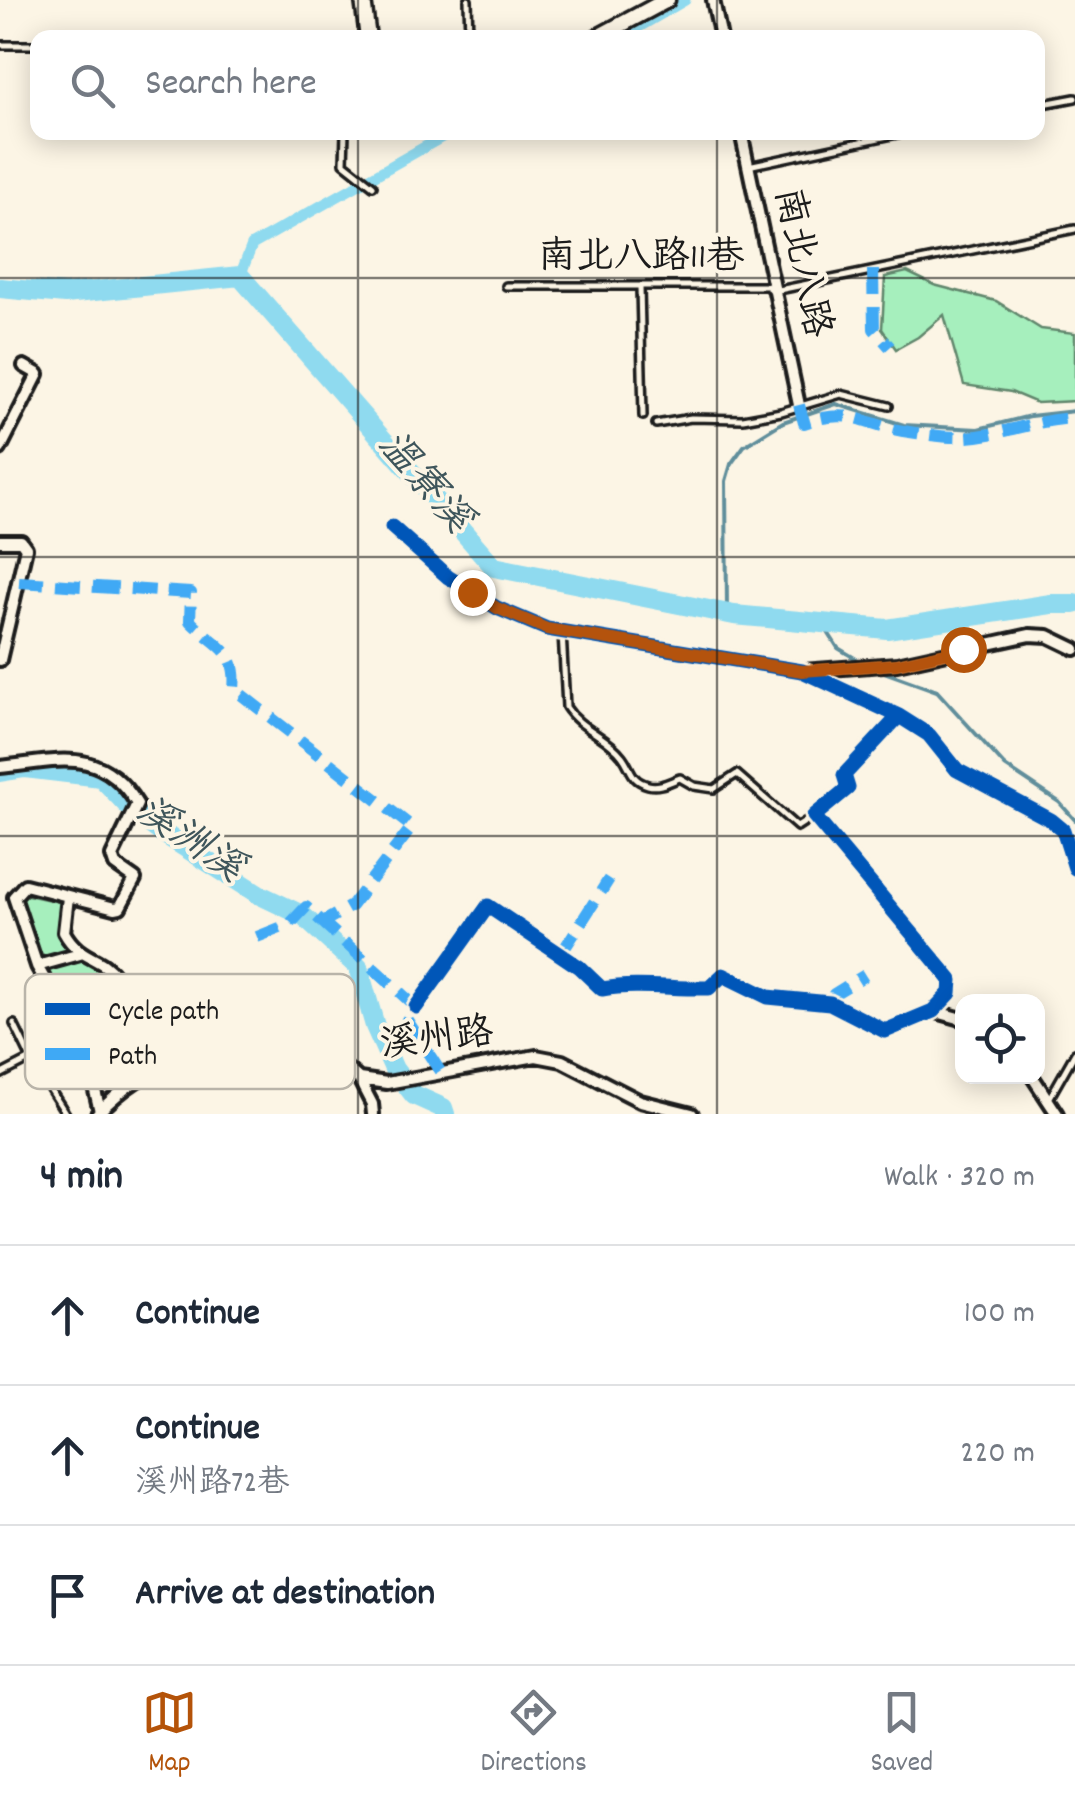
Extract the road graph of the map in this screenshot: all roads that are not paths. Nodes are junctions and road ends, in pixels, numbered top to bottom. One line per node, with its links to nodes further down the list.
1 (363, 0): 5 (street)
2 (468, 0): 6 (lane)
3 (667, 0): 7 (street)
4 (713, 0): 8 (street)
5 (367, 30)
6 (469, 30)
7 (611, 30)
8 (719, 30)
9 (0, 45): 10 (lane)
10 (30, 45)
11 (1075, 98): 12 (lane)
12 (1045, 104)
13 (345, 140): 17 (lane)
14 (743, 140): 16 (street, 南北八路)
15 (870, 140): 16 (lane)
16 (748, 166): 21 (street, 南北八路)
17 (372, 186)
18 (1075, 228): 21 (lane, 南北八路11巷)
19 (506, 286): 20 (lane, 南北八路11巷)
20 (640, 287): 21 (lane, 南北八路11巷); 25 (lane)
21 (774, 291): 23 (street, 南北八路)
22 (24, 366): 27 (street)
23 (800, 405): 24 (lane); 26 (lane)
24 (889, 406)
25 (643, 416)
26 (656, 424)
27 (0, 449)
28 (392, 527): 30 (street)
29 (0, 541): 32 (street)
30 (562, 632): 33 (street); 36 (lane)
31 (1075, 649): 33 (street)
32 (0, 660)
33 (802, 671): 34 (street)
34 (900, 716): 36 (street); 37 (street)
35 (0, 767): 38 (street)
36 (814, 816): 44 (street)
37 (1075, 868)
38 (68, 896): 39 (street); 40 (street)
39 (80, 954): 40 (street); 42 (street)
40 (38, 966): 41 (street)
41 (42, 974)
42 (112, 974)
43 (416, 1006): 44 (street)
44 (932, 1010): 45 (street)
45 (955, 1017)
46 (14, 1024): 47 (lane)
47 (25, 1047)
48 (1075, 1053): 56 (lane)
49 (25, 1062): 50 (lane)
50 (0, 1075)
51 (355, 1075): 52 (street, 溪州路)
52 (359, 1078): 59 (street); 60 (street, 溪州路)
53 (1037, 1084): 56 (street)
54 (50, 1089): 58 (lane)
55 (128, 1089): 57 (street, 溪州路)
56 (1048, 1100): 61 (street)
57 (99, 1112)
58 (66, 1114)
59 (373, 1114)
60 (692, 1114)
61 (1058, 1114)

